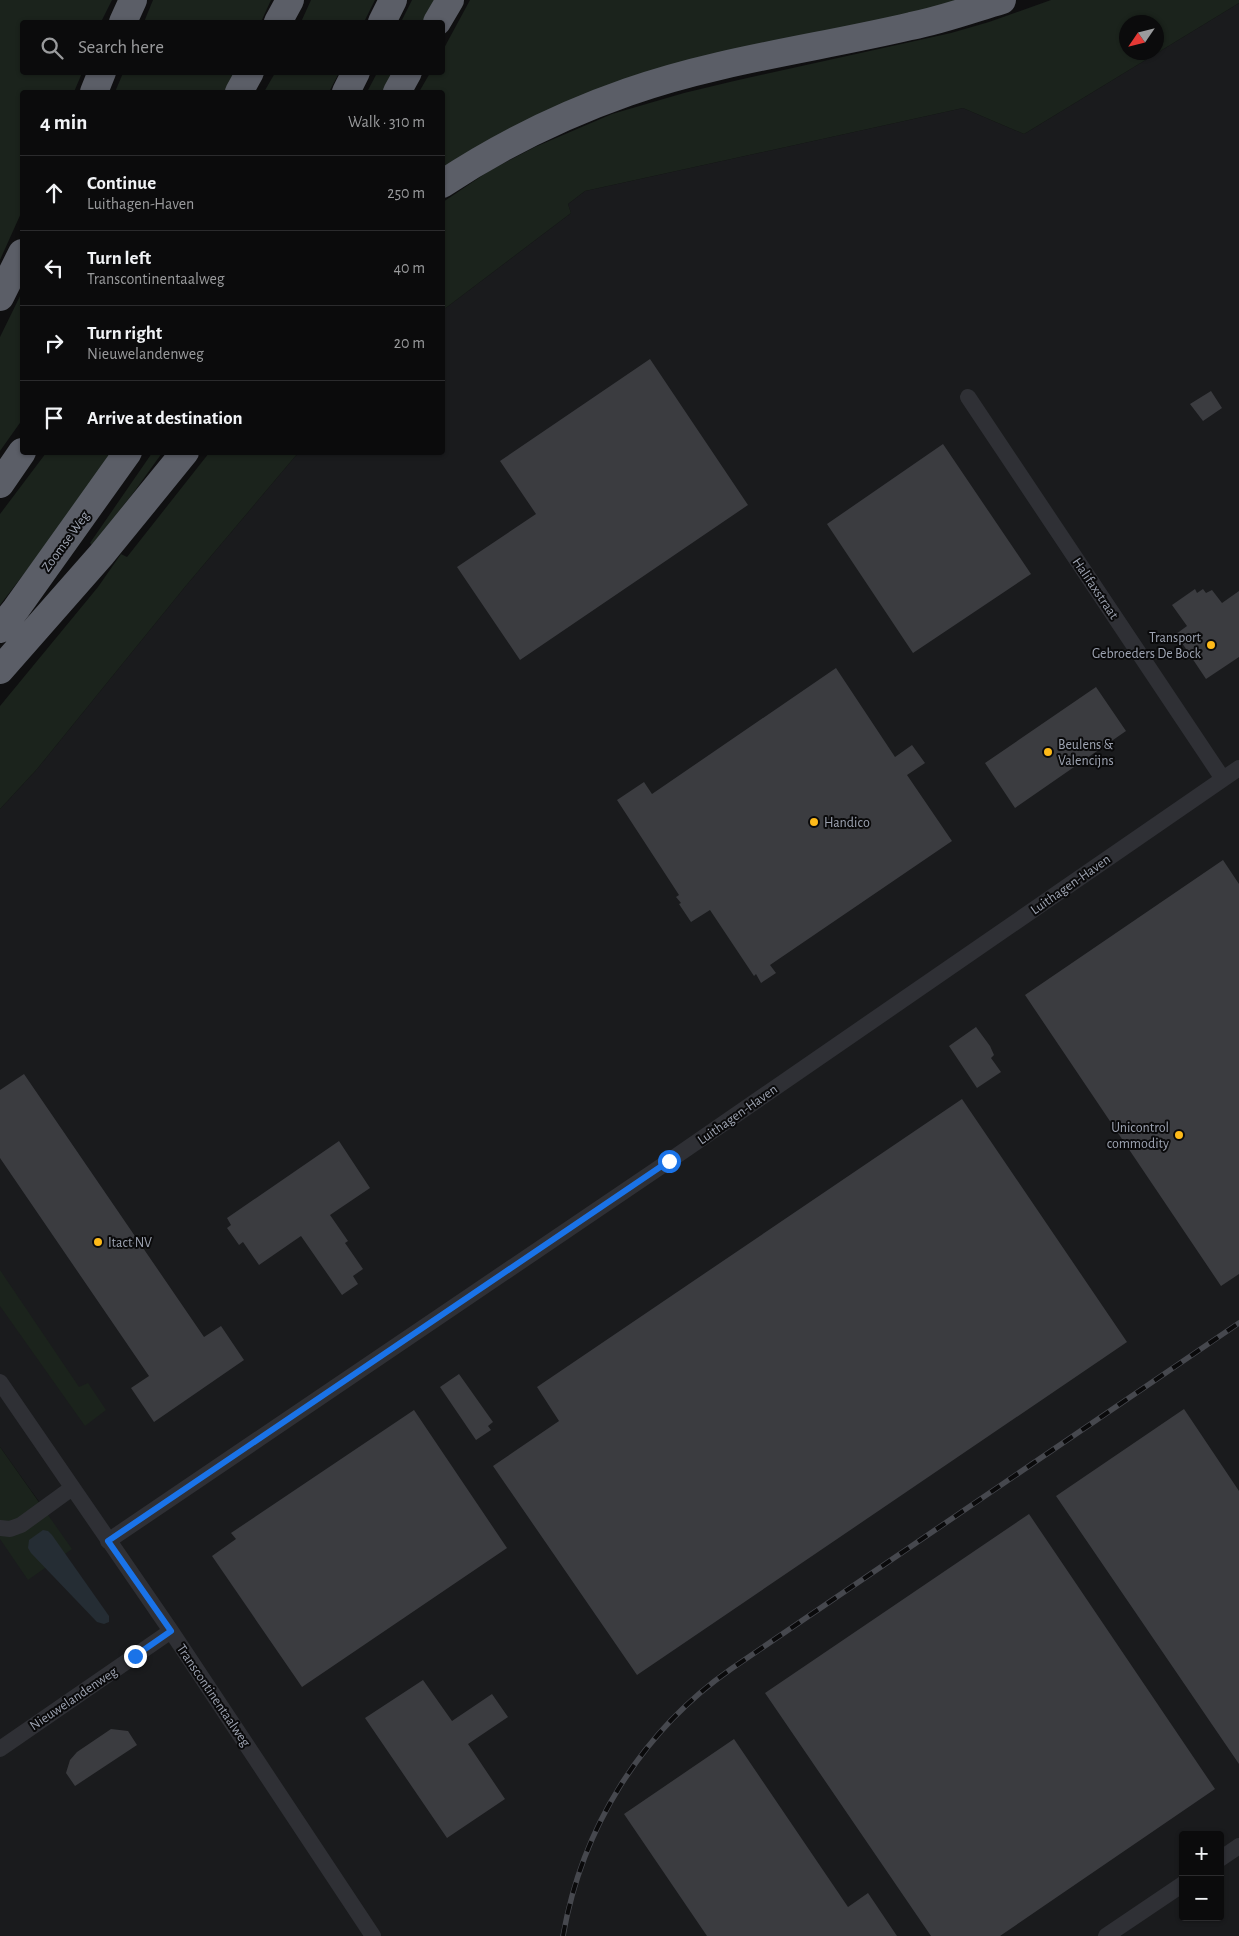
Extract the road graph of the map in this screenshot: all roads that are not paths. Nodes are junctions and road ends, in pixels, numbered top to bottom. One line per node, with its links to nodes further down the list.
1 (133, 0): 6 (highway)
2 (290, 0): 7 (highway)
3 (393, 0): 8 (highway)
4 (450, 0): 9 (highway)
5 (1002, 0): 18 (highway)
6 (123, 20)
7 (279, 20)
8 (383, 20)
9 (438, 20)
10 (101, 75): 14 (highway)
11 (248, 75): 15 (highway)
12 (354, 75): 16 (highway)
13 (406, 75): 17 (highway)
14 (95, 90)
15 (240, 90)
16 (347, 90)
17 (398, 90)
18 (445, 182)
19 (20, 258): 20 (highway)
20 (0, 297)
21 (968, 397): 31 (street, Halifaxstraat)
22 (20, 455): 26 (highway)
23 (126, 455): 28 (highway, Zoomse Weg)
24 (176, 455): 27 (highway)
25 (183, 455): 27 (highway)
26 (0, 484)
27 (148, 497): 29 (highway)
28 (0, 628)
29 (0, 670)
30 (1239, 768): 31 (street, Luithagen-Haven)
31 (1224, 779): 35 (street, Luithagen-Haven)
32 (0, 1382): 33 (street, Transcontinentaalweg)
33 (72, 1488): 34 (street); 35 (street, Transcontinentaalweg)
34 (0, 1528)
35 (108, 1541): 36 (street, Transcontinentaalweg)
36 (171, 1631): 37 (street, Nieuwelandenweg); 41 (street, Transcontinentaalweg)
37 (0, 1748)
38 (1239, 1846): 39 (street)
39 (1224, 1856)
40 (1179, 1887): 42 (street)
41 (374, 1936)
42 (1106, 1936)

